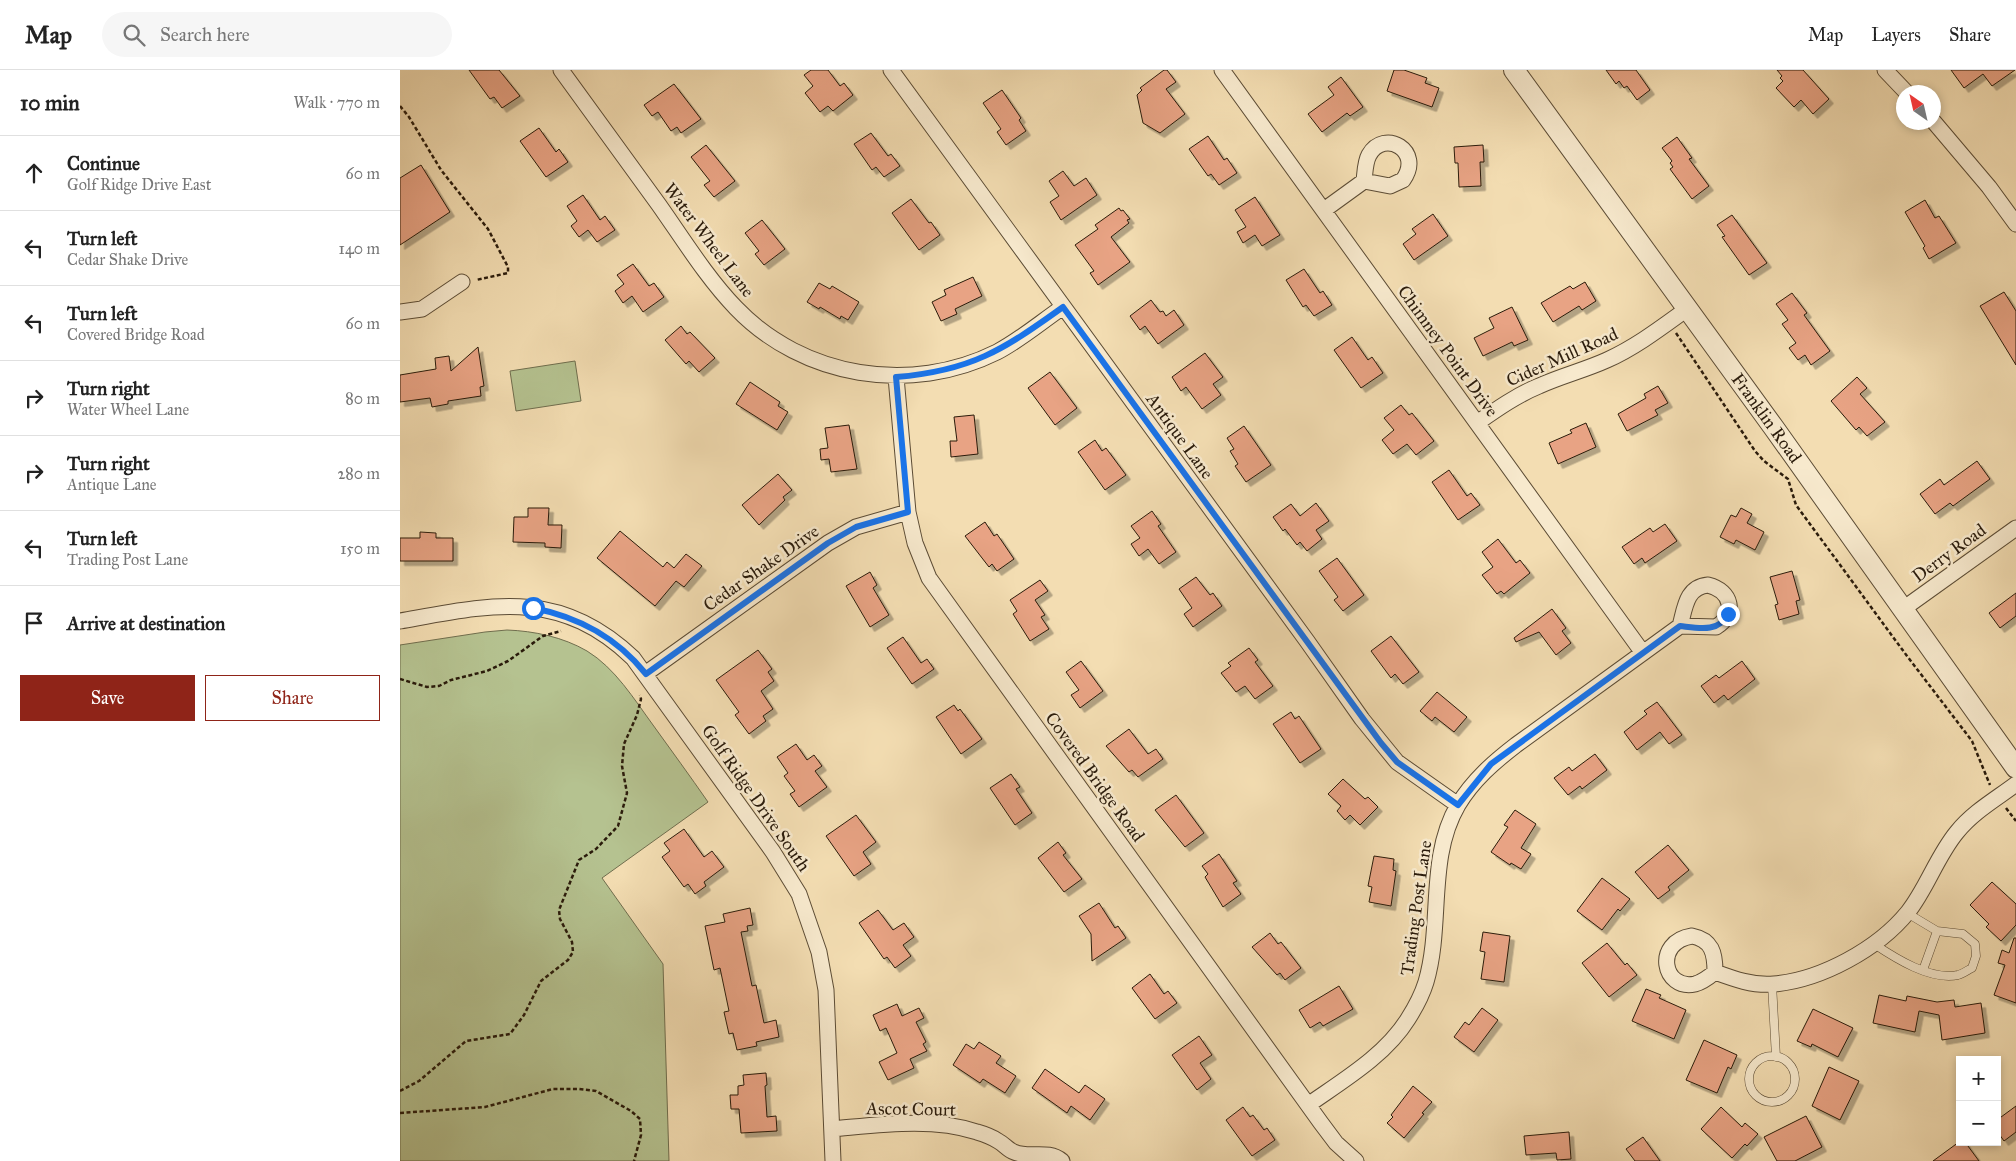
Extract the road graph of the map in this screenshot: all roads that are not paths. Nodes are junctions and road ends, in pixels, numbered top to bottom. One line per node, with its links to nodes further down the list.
1 (561, 70): 15 (street, Water Wheel Lane)
2 (892, 70): 12 (street, Antique Lane)
3 (1222, 70): 9 (street, Chimney Point Drive)
4 (1514, 70): 13 (street, Franklin Road)
5 (1885, 70): 6 (street)
6 (1899, 85)
7 (1941, 130): 10 (street)
8 (1364, 181): 9 (street)
9 (1324, 210): 16 (street, Chimney Point Drive)
10 (2016, 224)
11 (462, 282): 14 (street)
12 (1063, 307): 15 (street, Water Wheel Lane); 26 (street, Antique Lane)
13 (1687, 309): 16 (street, Cider Mill Road); 19 (street, Franklin Road)
14 (400, 312)
15 (896, 377): 17 (street, Covered Bridge Road)
16 (1477, 423): 22 (street, Chimney Point Drive)
17 (908, 512): 23 (street, Cedar Shake Drive); 34 (street, Covered Bridge Road)
18 (2016, 528): 19 (street, Derry Road)
19 (1903, 609): 24 (street, Franklin Road)
20 (400, 621): 23 (street, Golf Ridge Drive South)
21 (1680, 626): 22 (street, Trading Post Lane)
22 (1643, 653): 26 (street, Trading Post Lane)
23 (646, 674): 35 (street, Golf Ridge Drive South)
24 (2016, 768)
25 (2016, 784): 27 (street)
26 (1458, 805): 34 (street, Trading Post Lane)
27 (1908, 913): 28 (lane); 29 (street)
28 (1937, 931): 30 (lane); 30 (lane)
29 (1874, 944): 30 (lane); 32 (street)
30 (1923, 970)
31 (1715, 972): 32 (street)
32 (1772, 984): 33 (lane)
33 (1776, 1056): 33 (lane)
34 (1308, 1105): 39 (street, Covered Bridge Road)
35 (832, 1129): 36 (street, Ascot Court); 37 (street, Golf Ridge Drive South)
36 (1016, 1157): 38 (street, Ascot Court)
37 (834, 1161)
38 (1062, 1161)
39 (1356, 1161)

